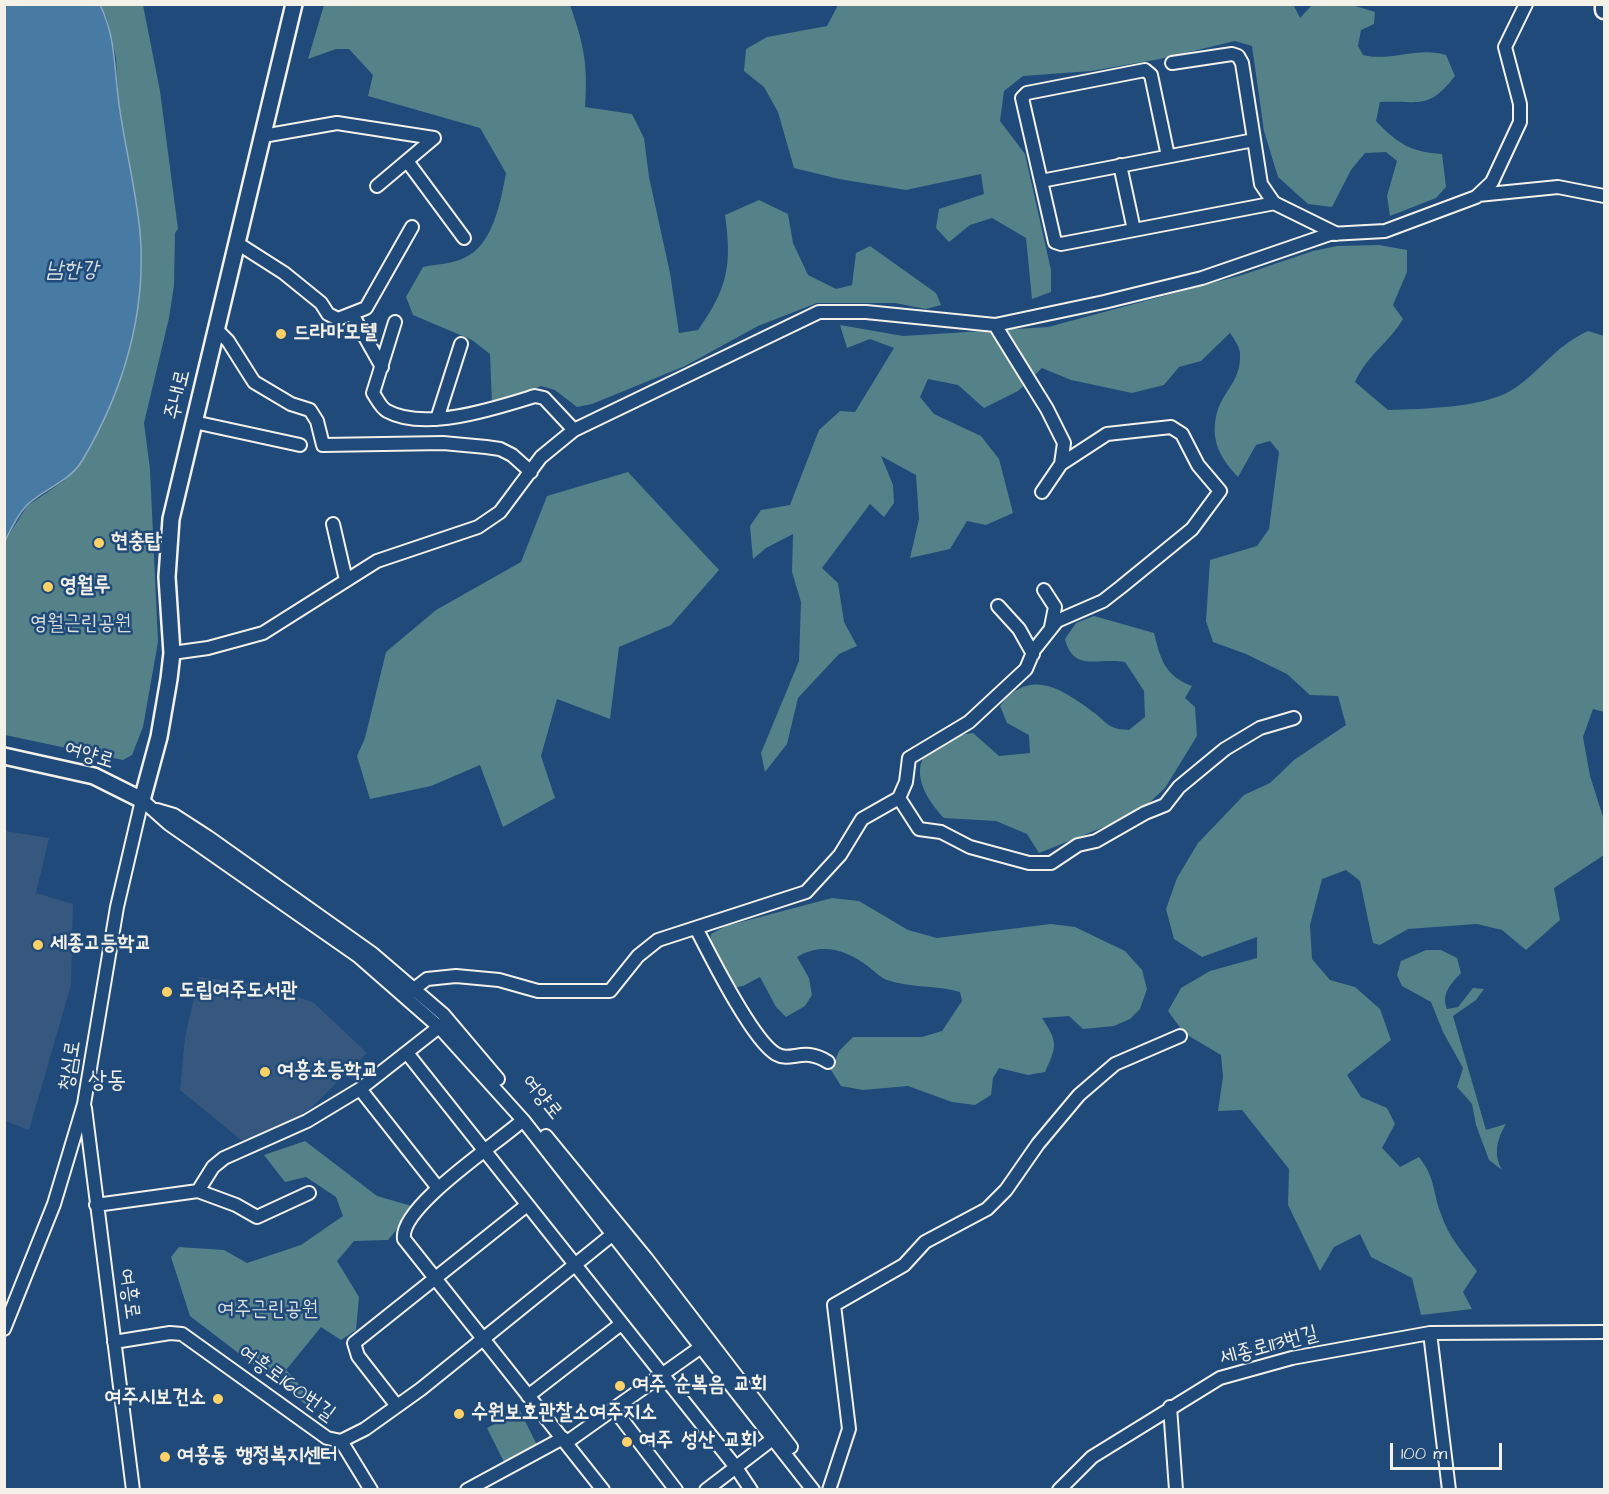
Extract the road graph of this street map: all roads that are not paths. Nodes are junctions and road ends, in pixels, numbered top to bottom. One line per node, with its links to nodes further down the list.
1 (294, 4): 6 (main road, 주내로)
2 (1526, 4): 13 (street)
3 (1604, 4): 4 (highway)
4 (1605, 10)
5 (1172, 63): 7 (street)
6 (263, 136): 9 (street); 20 (main road, 주내로)
7 (1254, 140): 8 (street); 15 (street)
8 (1168, 156): 10 (street); 11 (street)
9 (407, 161): 12 (street); 19 (street)
10 (1120, 165): 11 (street); 17 (street)
11 (1041, 181): 17 (street)
12 (377, 186)
13 (1478, 195): 14 (street); 18 (street)
14 (1605, 196)
15 (1275, 203): 17 (street); 18 (street)
16 (412, 226): 21 (street)
17 (1134, 230)
18 (1337, 234): 23 (street)
19 (464, 238)
20 (237, 243): 21 (street); 24 (main road, 주내로)
21 (352, 314): 26 (street)
22 (395, 322): 26 (street)
23 (995, 325): 29 (street); 31 (street)
24 (216, 329): 28 (main road, 주내로); 32 (street)
25 (460, 344): 27 (street)
26 (382, 367): 27 (street)
27 (437, 419): 29 (street)
28 (194, 422): 30 (street); 39 (main road, 주내로)
29 (574, 430): 32 (street)
30 (300, 445)
31 (1061, 464): 33 (street); 38 (street)
32 (531, 472): 35 (street)
33 (1042, 492)
34 (333, 524): 35 (street)
35 (346, 580): 39 (street)
36 (1044, 590): 38 (street)
37 (998, 606): 40 (street)
38 (1051, 628): 40 (street)
39 (172, 653): 44 (main road, 주내로)
40 (1033, 654): 43 (street)
41 (1294, 718): 43 (street)
42 (4, 756): 44 (main road, 여양로)
43 (899, 798): 45 (street)
44 (148, 805): 46 (street, 여양로); 52 (street, 청심로)
45 (696, 928): 46 (street); 50 (street)
46 (410, 992): 47 (street, 여양로); 60 (street, 여양로)
47 (440, 1027): 49 (street); 53 (street, 여양로)
48 (1180, 1036): 88 (street)
49 (407, 1053): 51 (street); 54 (street)
50 (828, 1062)
51 (360, 1089): 55 (street); 56 (street)
52 (84, 1104): 58 (street, 여흥로); 64 (street, 청심로)
53 (523, 1120): 54 (street); 60 (street, 여양로)
54 (485, 1152): 55 (street); 59 (street)
55 (438, 1188): 62 (street)
56 (198, 1191): 57 (street); 58 (street)
57 (309, 1193)
58 (96, 1205): 68 (street, 여흥로)
59 (527, 1205): 61 (street); 62 (street)
60 (617, 1231): 61 (street, 여흥로160번길); 69 (street, 여양로); 87 (street, 여양로)
61 (575, 1266): 63 (street); 67 (street, 여흥로160번길)
62 (434, 1278): 67 (street); 72 (street)
63 (621, 1324): 70 (street); 71 (street)
64 (4, 1329)
65 (1605, 1332): 66 (street, 세종로113번길)
66 (1430, 1333): 73 (street, 세종로113번길); 91 (street)
67 (483, 1339): 71 (street); 72 (street, 여흥로160번길)
68 (114, 1342): 77 (street, 여흥로160번길); 79 (street, 여흥로)
69 (701, 1347): 70 (street); 75 (street, 여양로)
70 (662, 1376): 74 (street); 78 (street)
71 (528, 1396): 76 (street)
72 (397, 1406): 77 (street, 여흥로160번길)
73 (1170, 1407): 89 (street, 세종로113번길); 90 (street)
74 (614, 1409): 76 (street); 83 (street)
75 (774, 1438): 78 (street); 86 (street, 여양로)
76 (565, 1440): 81 (street); 82 (street)
77 (341, 1441): 80 (street)
78 (735, 1466): 84 (street); 85 (street)
79 (133, 1490)
80 (371, 1490)
81 (467, 1490)
82 (603, 1490)
83 (676, 1490)
84 (706, 1490)
85 (751, 1490)
86 (813, 1490)
87 (822, 1490)
88 (829, 1490)
89 (1059, 1490)
90 (1176, 1490)
91 (1449, 1490)

